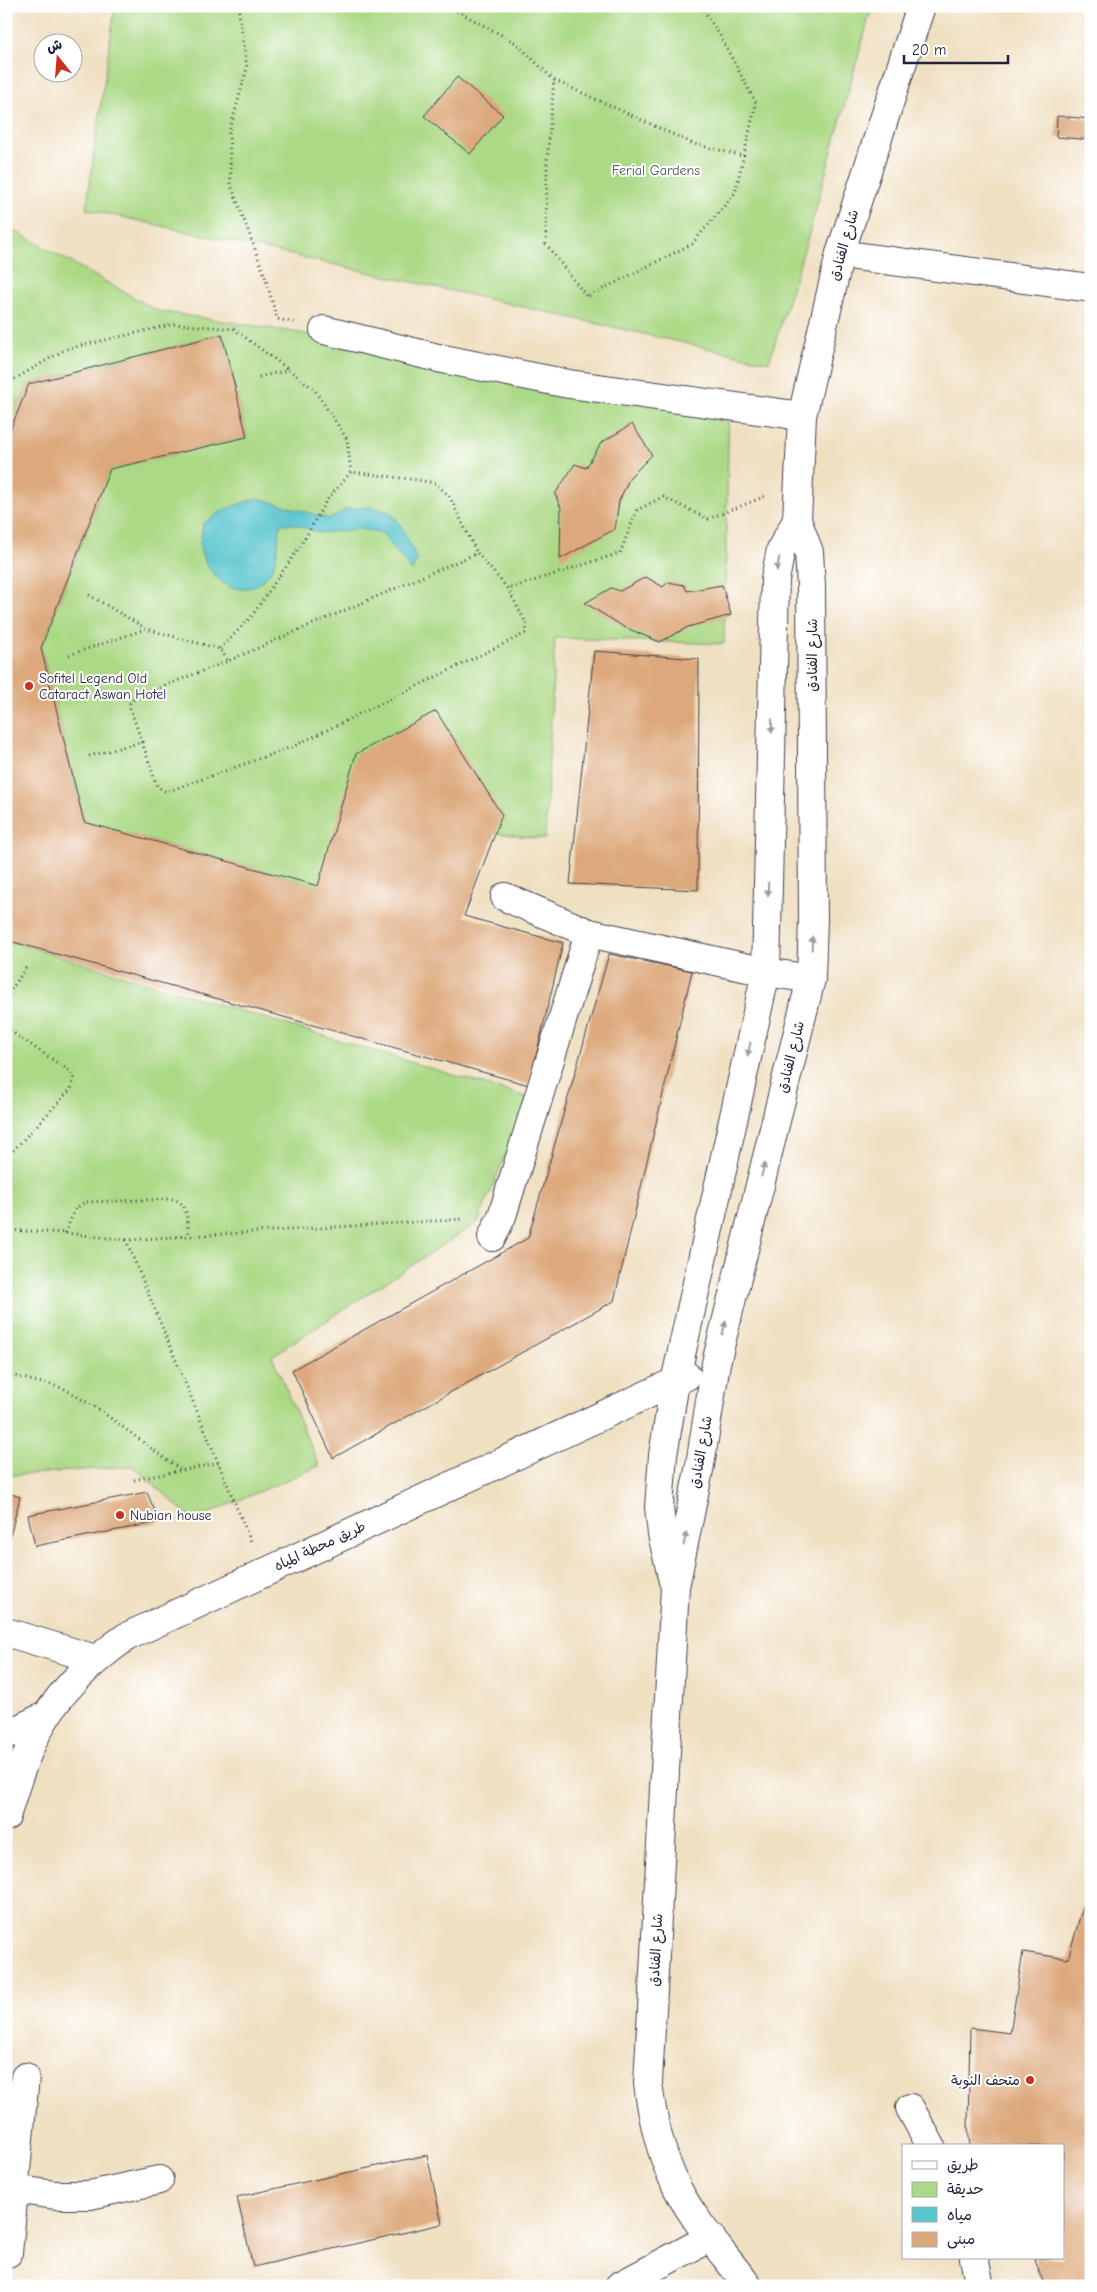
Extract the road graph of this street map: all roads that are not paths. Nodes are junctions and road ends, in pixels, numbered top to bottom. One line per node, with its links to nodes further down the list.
1 (921, 6): 2 (street, شارع الفنادق)
2 (840, 254): 3 (street); 5 (street, شارع الفنادق)
3 (1091, 288)
4 (324, 330): 5 (street)
5 (802, 416): 6 (street, شارع الفنادق)
6 (797, 520): 9 (street, شارع الفنادق, one-way to 9); 10 (street, شارع الفنادق, one-way to 6)
7 (505, 898): 8 (street)
8 (589, 933): 9 (street); 11 (street)
9 (766, 972): 10 (street); 13 (street, شارع الفنادق, one-way to 13)
10 (811, 979): 12 (street, شارع الفنادق, one-way to 10)
11 (497, 1226)
12 (716, 1363): 13 (street, طريق محطة المياه); 14 (street, شارع الفنادق, one-way to 12)
13 (675, 1382): 14 (street, شارع الفنادق); 16 (street, طريق محطة المياه)
14 (675, 1586): 25 (street, شارع الفنادق)
15 (6, 1632): 16 (street)
16 (96, 1659): 17 (street, طريق محطة المياه)
17 (45, 1716): 18 (street); 19 (street, طريق محطة المياه)
18 (6, 1735)
19 (6, 1816)
20 (25, 2077): 24 (street)
21 (910, 2108): 22 (street)
22 (930, 2144)
23 (159, 2180): 24 (street)
24 (10, 2189): 26 (street)
25 (711, 2237): 28 (street); 29 (street, شارع الفنادق)
26 (8, 2253)
27 (974, 2260): 30 (street)
28 (619, 2286)
29 (748, 2286)
30 (980, 2286)

